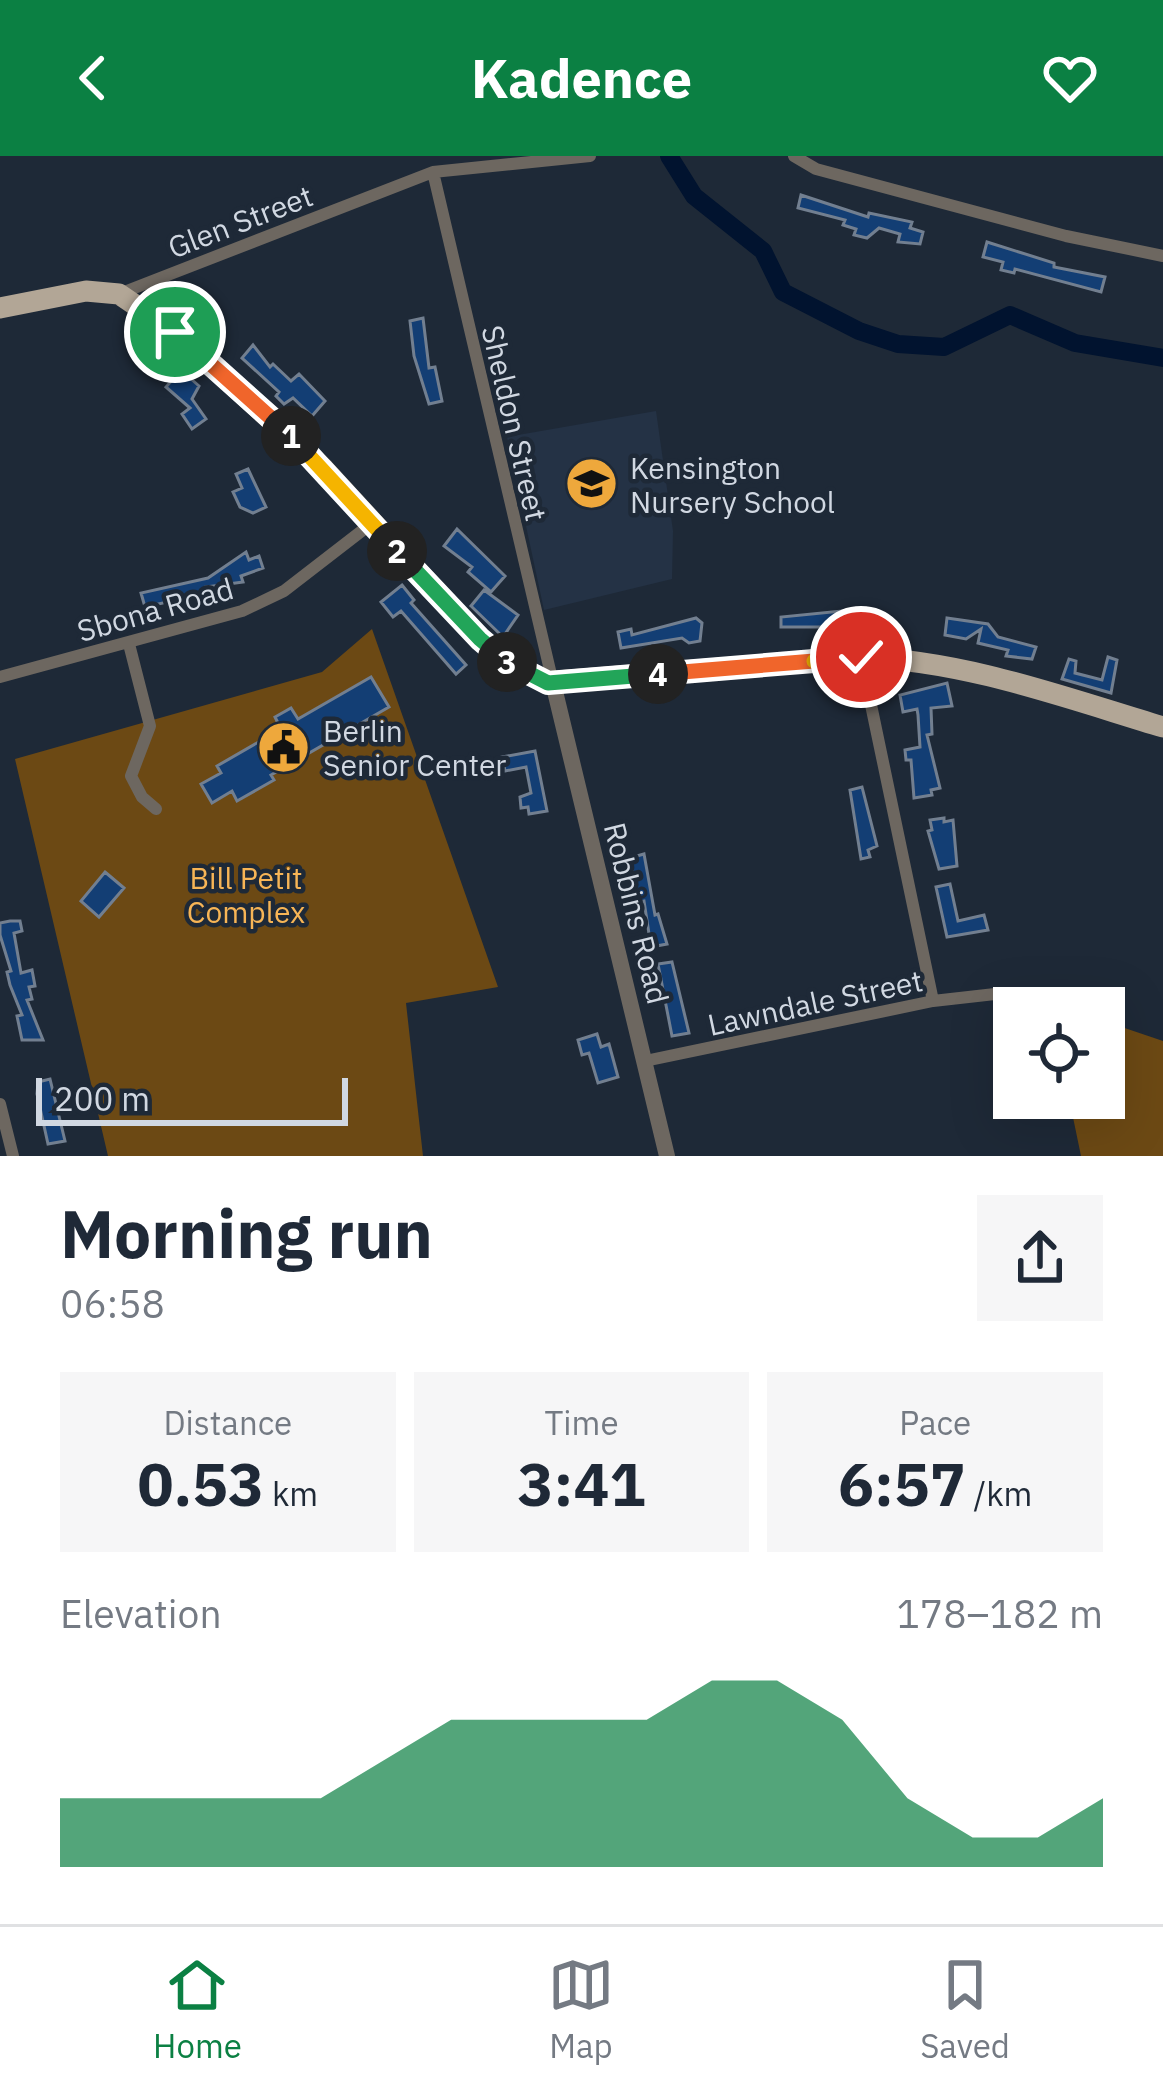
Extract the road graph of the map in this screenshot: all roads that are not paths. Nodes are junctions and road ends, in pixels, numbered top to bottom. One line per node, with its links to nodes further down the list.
1 (590, 156): 3 (street, Glen Street)
2 (794, 156): 4 (street)
3 (433, 172): 5 (street, Glen Street); 11 (street, Sheldon Street)
4 (1163, 256)
5 (118, 294): 6 (main road); 7 (main road)
6 (0, 308)
7 (372, 523): 8 (street, Sbona Road); 11 (main road)
8 (129, 644): 10 (street, Sbona Road); 13 (street)
9 (861, 657): 11 (main road); 12 (main road); 15 (street)
10 (0, 677)
11 (553, 683): 16 (street, Robbins Road)
12 (1163, 727)
13 (157, 809)
14 (993, 994): 15 (street, Lawndale Street)
15 (933, 1001): 16 (street, Lawndale Street)
16 (645, 1061): 19 (street, Robbins Road)
17 (0, 1104): 18 (street)
18 (13, 1156)
19 (667, 1156)

